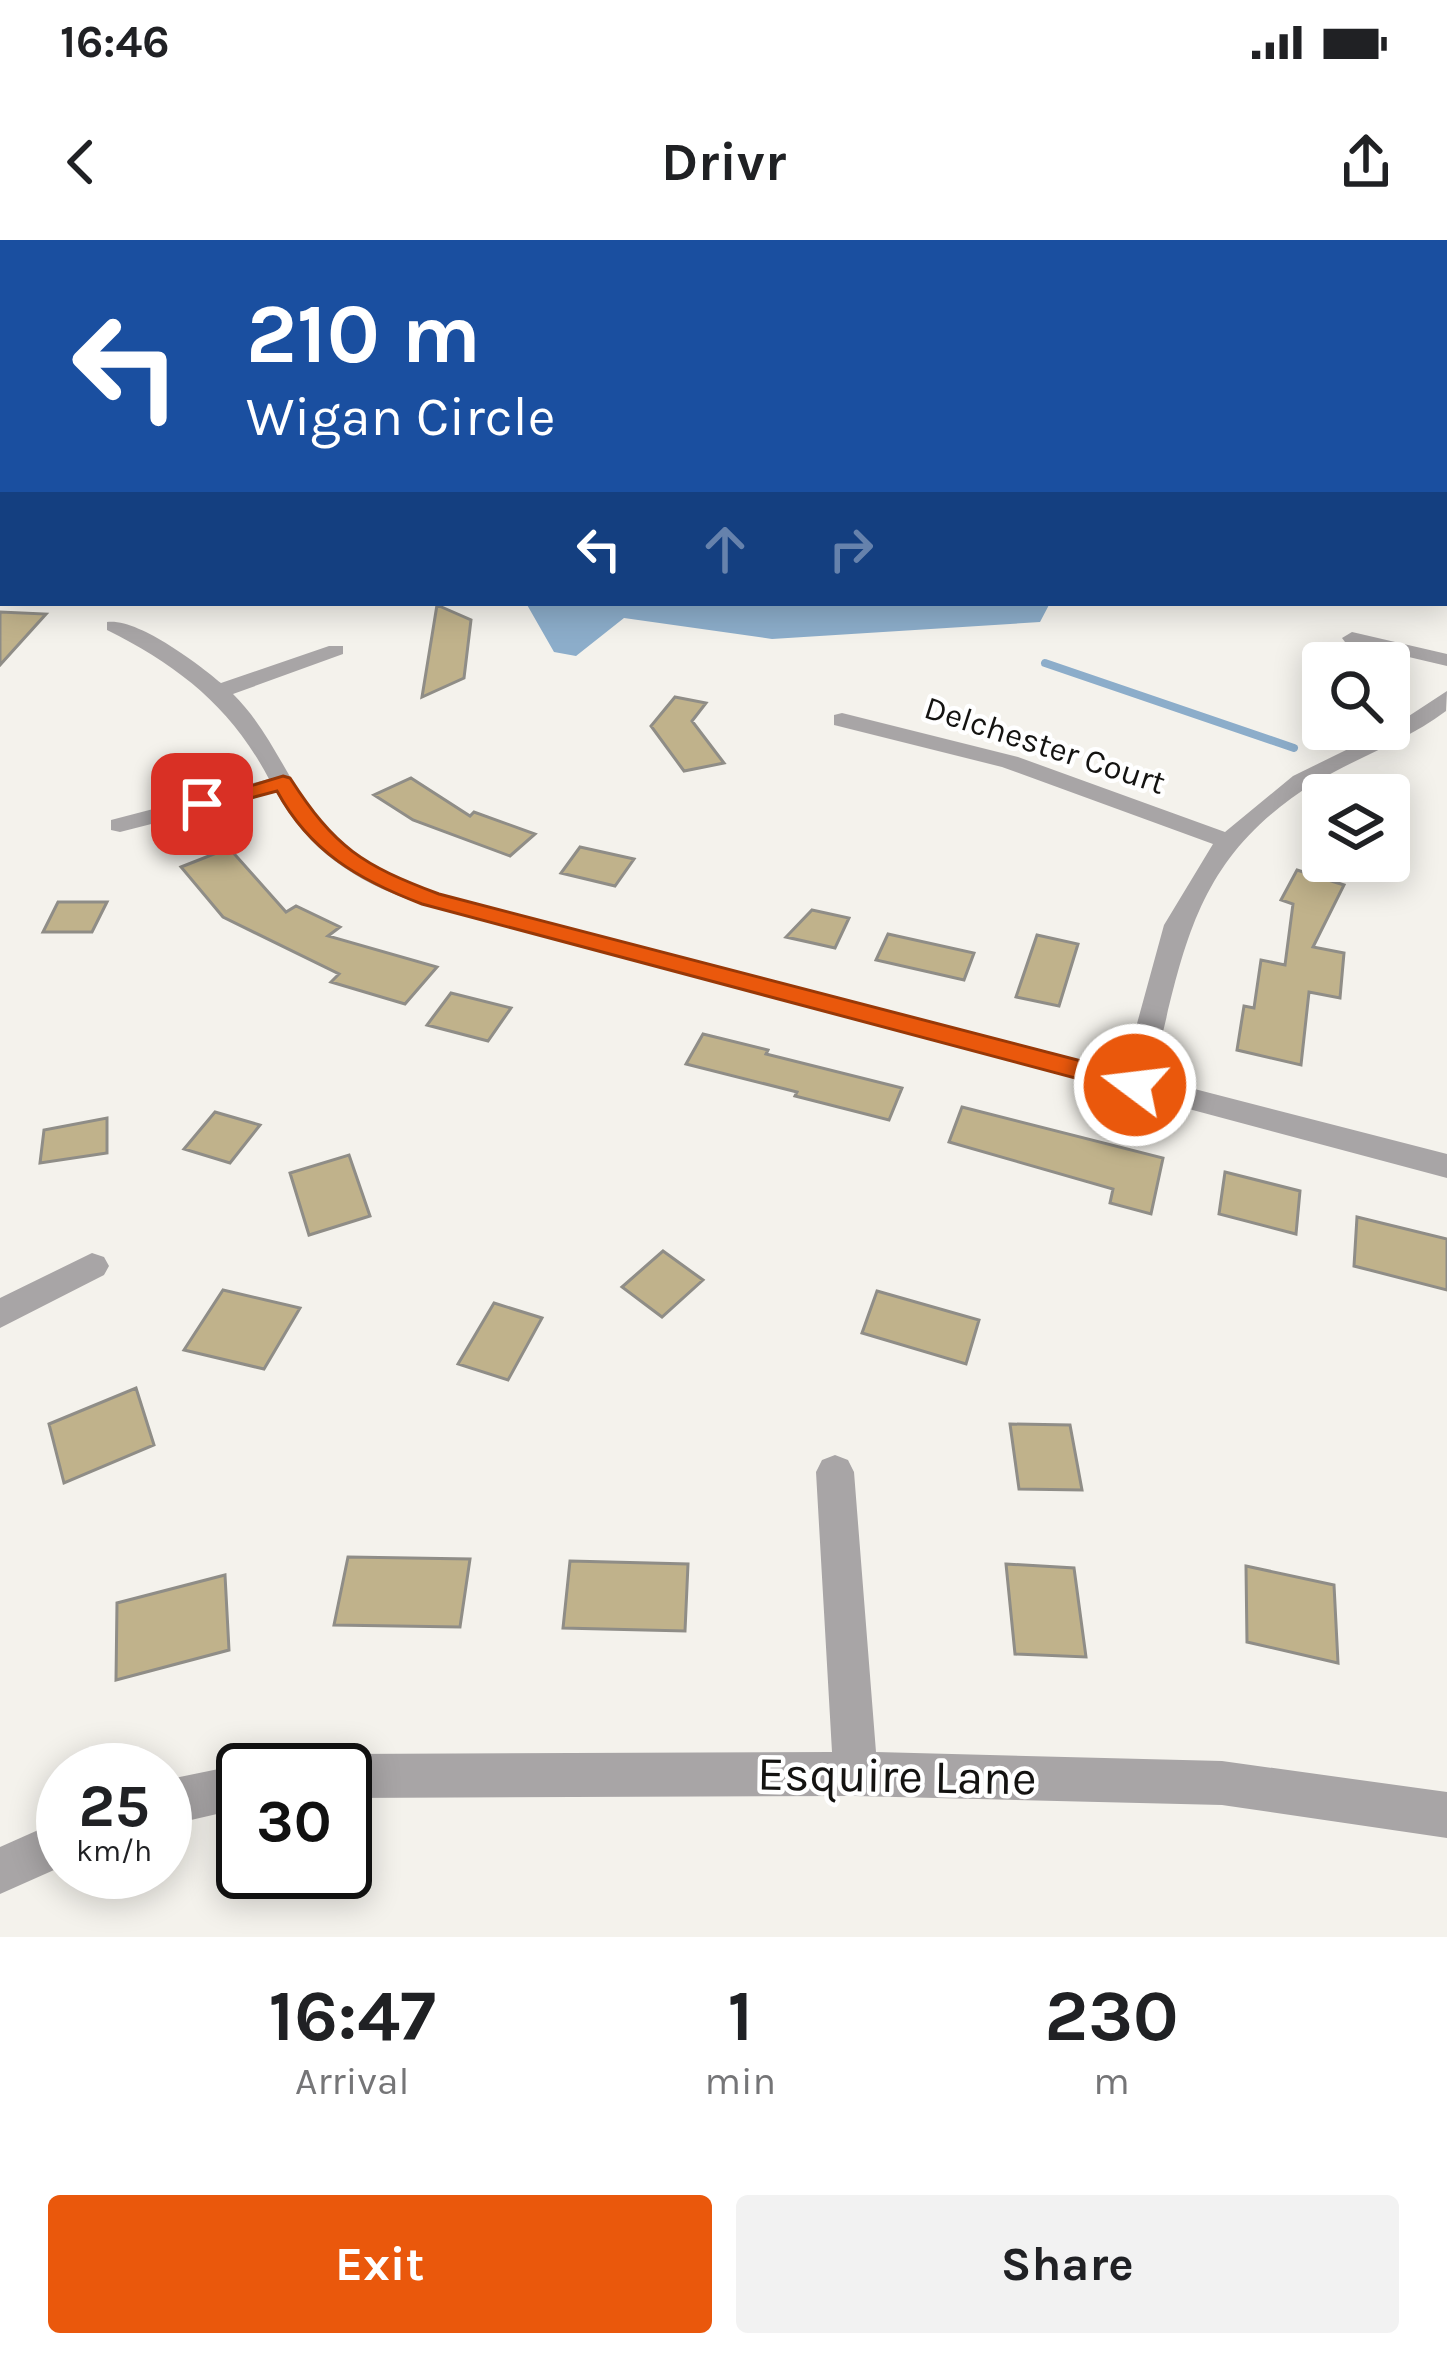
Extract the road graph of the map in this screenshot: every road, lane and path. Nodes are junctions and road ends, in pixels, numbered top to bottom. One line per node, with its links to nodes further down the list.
1 (114, 626): 5 (street)
2 (1352, 638): 4 (street)
3 (336, 650): 5 (street)
4 (1447, 661)
5 (222, 690): 8 (street)
6 (1447, 698): 10 (street)
7 (842, 720): 10 (street, Delchester Court)
8 (283, 783): 9 (street); 11 (street)
9 (120, 825)
10 (1226, 840): 11 (street)
11 (1135, 1085): 12 (street)
12 (1447, 1166)
13 (92, 1266): 14 (street)
14 (0, 1314)
15 (835, 1472): 16 (street)
16 (855, 1774): 17 (street, Esquire Lane); 18 (street, Esquire Lane)
17 (372, 1776)
18 (1447, 1815)
19 (36, 1854): 20 (street)
20 (0, 1871)

